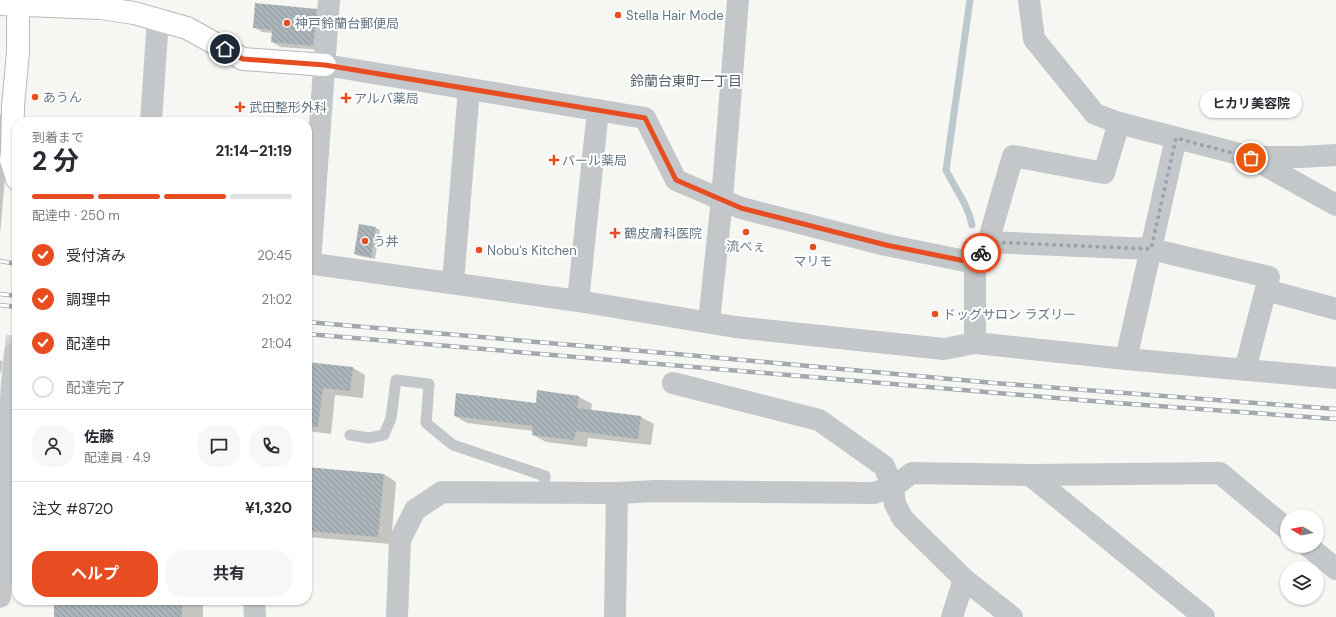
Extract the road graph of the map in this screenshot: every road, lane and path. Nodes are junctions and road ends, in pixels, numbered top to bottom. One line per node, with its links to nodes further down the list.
1 (330, 0): 6 (street)
2 (738, 0): 16 (street)
3 (1029, 0): 10 (street)
4 (12, 3): 5 (street); 12 (street)
5 (158, 19): 6 (street); 9 (street)
6 (325, 65): 7 (street); 18 (street)
7 (469, 89): 8 (street); 23 (street)
8 (598, 110): 16 (street); 25 (street)
9 (151, 117)
10 (1119, 123): 11 (street); 19 (street)
11 (1176, 138): 14 (street); 20 (street)
12 (6, 151): 15 (street)
13 (1336, 155): 14 (street)
14 (1251, 158): 17 (street)
15 (12, 160)
16 (722, 199): 21 (street); 27 (street)
17 (1336, 205)
18 (312, 216)
19 (988, 242): 20 (street); 21 (street)
20 (1151, 249): 24 (street); 29 (street)
21 (975, 263): 28 (street)
22 (312, 264): 23 (street)
23 (453, 282): 25 (street)
24 (1266, 290): 26 (street); 30 (street)
25 (578, 301): 27 (street)
26 (1336, 309)
27 (709, 322): 28 (street)
28 (975, 343): 29 (street)
29 (1126, 359): 30 (street)
30 (1244, 370): 31 (street)
31 (1336, 378)
32 (12, 383): 43 (street)
33 (673, 383): 36 (street)
34 (350, 435): 37 (lane)
35 (1030, 475): 36 (street); 39 (street); 50 (street)
36 (893, 487): 38 (street); 42 (street)
37 (544, 493): 38 (street); 46 (street)
38 (617, 493): 47 (street)
39 (1280, 523)
40 (1317, 553): 41 (street)
41 (1336, 569)
42 (964, 578): 48 (street); 49 (street)
43 (0, 597)
44 (254, 605): 45 (street)
45 (255, 617)
46 (397, 617)
47 (615, 617)
48 (952, 617)
49 (1012, 617)
50 (1204, 617)

